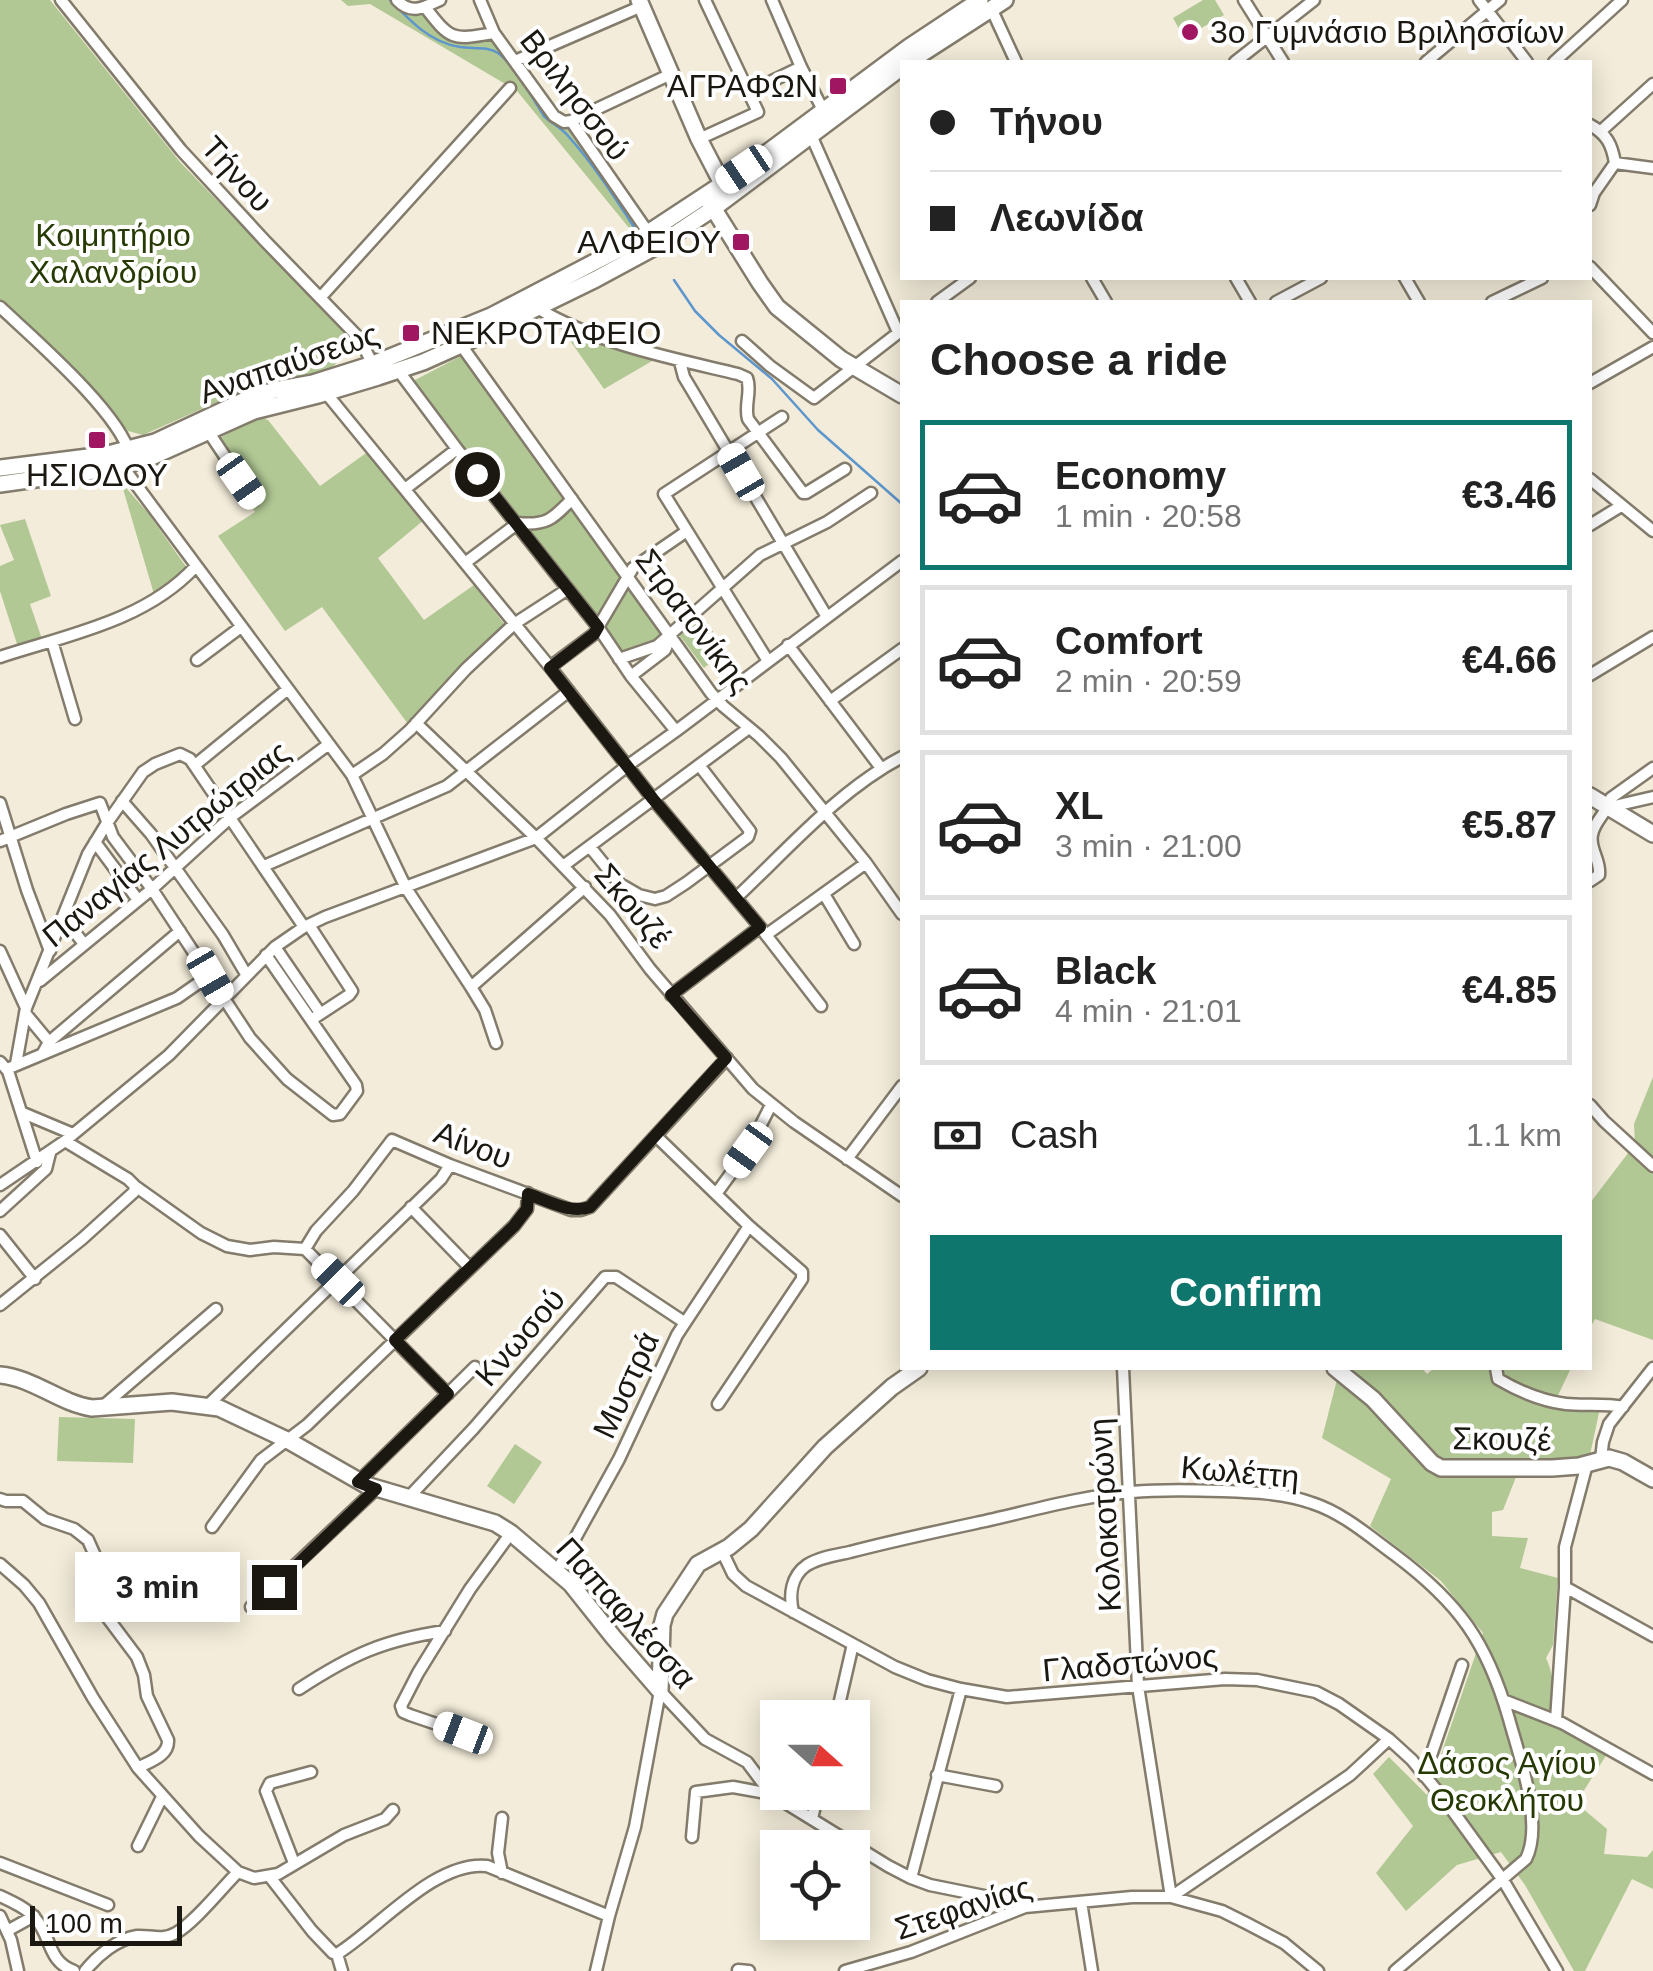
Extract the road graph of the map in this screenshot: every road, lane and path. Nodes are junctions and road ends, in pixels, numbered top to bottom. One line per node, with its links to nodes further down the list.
1 (61, 0): 47 (street, Τήνου)
2 (397, 0): 14 (street, Βριλησσού)
3 (440, 0): 14 (street)
4 (480, 0): 16 (street)
5 (705, 0): 31 (street)
6 (772, 0): 26 (street)
7 (1244, 0): 17 (street)
8 (1314, 0): 17 (street)
9 (1479, 0): 15 (street)
10 (1500, 0): 15 (street)
11 (1622, 0): 24 (street)
12 (640, 3): 25 (street); 28 (main road)
13 (992, 3): 18 (main road, Αναπαύσεως); 19 (street); 32 (main road, Αναπαύσεως)
14 (425, 7): 16 (street, Βριλησσού)
15 (1488, 12): 22 (street); 23 (street)
16 (494, 34): 25 (street, Βριλησσού)
17 (1268, 37): 20 (street); 21 (street)
18 (915, 60)
19 (1015, 60)
20 (1238, 60)
21 (1282, 60)
22 (1428, 60)
23 (1525, 60)
24 (1556, 60)
25 (515, 61): 33 (street, Βριλησσού)
26 (801, 66): 31 (street); 32 (street)
27 (900, 71): 35 (main road, Αναπαύσεως)
28 (670, 74): 33 (street); 36 (main road)
29 (1653, 84): 34 (street)
30 (510, 88): 47 (street)
31 (749, 92): 36 (street)
32 (824, 110): 39 (main road, Αναπαύσεως)
33 (571, 121): 41 (street, Βριλησσού)
34 (1596, 128): 37 (street)
35 (810, 134): 39 (main road, Αναπαύσεως); 52 (street)
36 (699, 138): 39 (main road)
37 (1615, 163): 38 (street); 40 (street)
38 (1653, 168)
39 (718, 196): 41 (main road, Αναπαύσεως); 46 (main road, Αναπαύσεως); 58 (main road)
40 (1592, 196)
41 (648, 232): 46 (main road, Αναπαύσεως)
42 (1592, 269): 53 (street)
43 (967, 280): 48 (street)
44 (1317, 280): 49 (street)
45 (1538, 280): 50 (street)
46 (536, 296): 55 (main road, Αναπαύσεως); 57 (street); 60 (main road, Αναπαύσεως)
47 (320, 298): 60 (street, Τήνου)
48 (941, 300)
49 (1280, 300)
50 (1496, 300)
51 (0, 306): 69 (street)
52 (900, 331): 58 (street)
53 (1653, 333)
54 (742, 341): 58 (street)
55 (461, 346): 59 (main road, Αναπαύσεως); 77 (street, Στρατονίκης)
56 (1653, 346): 61 (street)
57 (680, 362): 66 (street); 68 (street)
58 (854, 368): 63 (main road)
59 (398, 370): 60 (main road, Αναπαύσεως); 67 (street)
60 (375, 371): 62 (main road, Αναπαύσεως); 69 (main road, Αναπαύσεως)
61 (1592, 382)
62 (326, 393): 65 (main road, Αναπαύσεως); 74 (street)
63 (900, 395)
64 (782, 417): 66 (street)
65 (208, 431): 69 (main road, Αναπαύσεως); 76 (street)
66 (756, 434): 68 (street); 71 (street)
67 (456, 449): 74 (street); 79 (street)
68 (729, 452): 81 (street); 83 (street)
69 (125, 458): 70 (main road, Αναπαύσεως); 73 (main road, Αναπαύσεως); 86 (street)
70 (0, 468)
71 (845, 469)
72 (1592, 482): 78 (street)
73 (0, 484)
74 (405, 489): 85 (street)
75 (871, 493): 83 (street)
76 (254, 500)
77 (572, 500): 79 (street); 87 (street, Στρατονίκης)
78 (1621, 506): 80 (street); 82 (street)
79 (518, 523): 85 (street); 88 (street)
80 (1592, 524)
81 (687, 530): 87 (street); 89 (street)
82 (1653, 532)
83 (783, 543): 89 (street); 90 (street)
84 (900, 562): 90 (street)
85 (465, 563): 91 (street)
86 (195, 566): 92 (street); 96 (street)
87 (628, 574): 93 (street); 94 (street, Στρατονίκης)
88 (568, 588): 91 (street); 93 (street)
89 (722, 588): 94 (street); 102 (street)
90 (827, 616): 97 (street)
91 (514, 624): 103 (street); 111 (street)
92 (241, 627): 101 (street); 106 (street)
93 (598, 627): 100 (street); 103 (street)
94 (671, 634): 100 (street); 105 (street); 108 (street, Στρατονίκης)
95 (1653, 637): 104 (street)
96 (52, 642): 99 (street); 110 (street)
97 (788, 646): 102 (street); 109 (street)
98 (900, 650): 109 (street)
99 (0, 657)
100 (618, 658): 105 (street)
101 (196, 660)
102 (768, 661): 108 (street)
103 (550, 668): 107 (street)
104 (1592, 673)
105 (630, 676): 113 (street)
106 (288, 689): 114 (street); 117 (street)
107 (569, 690): 118 (street); 121 (street)
108 (717, 700): 112 (street, Στρατονίκης); 113 (street)
109 (830, 701): 119 (street)
110 (76, 719)
111 (416, 723): 121 (street, Σκουζέ); 122 (street)
112 (749, 728): 116 (street); 129 (street, Στρατονίκης)
113 (676, 732): 118 (street)
114 (329, 744): 122 (street); 131 (street, Παναγίας Λυτρώτριας)
115 (900, 759): 119 (street)
116 (699, 765): 125 (street); 143 (street)
117 (195, 766): 126 (street); 131 (street)
118 (627, 766): 125 (street); 135 (street)
119 (881, 768): 129 (street)
120 (1653, 768): 128 (street)
121 (466, 771): 130 (street); 135 (street, Σκουζέ)
122 (352, 776): 130 (street)
123 (1592, 797): 128 (main road)
124 (1653, 797): 128 (street)
125 (653, 799): 138 (street); 143 (street)
126 (122, 801): 132 (street); 144 (street)
127 (0, 802): 136 (street)
128 (1608, 807): 133 (street); 134 (main road)
129 (825, 813): 140 (street, Στρατονίκης); 152 (street)
130 (373, 817): 141 (street); 147 (street)
131 (231, 818): 141 (street); 144 (street, Παναγίας Λυτρώτριας)
132 (107, 822): 136 (street); 137 (street); 148 (street)
133 (1592, 832)
134 (1653, 834)
135 (536, 838): 142 (street, Σκουζέ); 147 (street)
136 (6, 839): 162 (street)
137 (95, 842): 153 (street); 155 (street)
138 (590, 846): 142 (street); 143 (street)
139 (1592, 846): 145 (street)
140 (866, 864): 150 (street); 151 (street, Στρατονίκης)
141 (264, 866): 156 (street)
142 (563, 866): 146 (street, Σκουζέ)
143 (709, 866): 152 (street)
144 (176, 869): 148 (street, Παναγίας Λυτρώτριας); 164 (street)
145 (1592, 880)
146 (585, 887): 167 (street); 168 (street, Σκουζέ)
147 (406, 888): 156 (street); 167 (street)
148 (152, 889): 153 (street, Παναγίας Λυτρώτριας); 157 (street)
149 (900, 890): 151 (street)
150 (824, 894): 158 (street); 160 (street)
151 (890, 895): 154 (street, Στρατονίκης)
152 (736, 898): 158 (street)
153 (138, 900): 159 (street, Παναγίας Λυτρώτριας)
154 (900, 911)
155 (63, 917): 159 (street); 162 (street)
156 (306, 926): 163 (street); 172 (street)
157 (180, 931): 165 (street); 173 (street)
158 (763, 931): 168 (street); 170 (street)
159 (84, 944): 166 (street, Παναγίας Λυτρώτριας)
160 (854, 944)
161 (0, 951): 171 (street)
162 (50, 951): 166 (street)
163 (270, 951): 164 (street); 172 (street)
164 (246, 974): 169 (street)
165 (210, 976): 169 (street); 175 (street)
166 (36, 984): 171 (street)
167 (471, 986): 174 (street)
168 (671, 995): 176 (street, Σκουζέ)
169 (223, 998): 172 (street); 183 (street)
170 (820, 1006)
171 (26, 1011): 173 (street); 177 (street)
172 (315, 1017)
173 (49, 1042): 175 (street)
174 (496, 1043)
175 (43, 1054): 177 (street)
176 (726, 1058): 179 (street, Σκουζέ); 182 (street, Αίνου)
177 (5, 1066): 181 (street)
178 (900, 1089): 185 (street)
179 (771, 1105): 185 (street, Σκουζέ); 192 (street)
180 (1592, 1108): 188 (street)
181 (23, 1113): 183 (street); 186 (street)
182 (656, 1136): 191 (street, Αίνου); 192 (street)
183 (69, 1138): 184 (street); 190 (street)
184 (50, 1153): 186 (street); 195 (street)
185 (847, 1159): 193 (street, Σκουζέ)
186 (38, 1162): 189 (street)
187 (450, 1165): 191 (street, Αίνου); 194 (street); 198 (street, Αίνου)
188 (1653, 1166)
189 (0, 1185)
190 (135, 1186): 198 (street); 200 (street)
191 (528, 1194): 199 (street)
192 (716, 1194): 196 (street)
193 (900, 1195)
194 (412, 1207): 199 (street); 201 (street)
195 (0, 1211)
196 (750, 1226): 204 (street, Μυστρά); 214 (street)
197 (0, 1235): 200 (street)
198 (305, 1249): 201 (street)
199 (470, 1268): 205 (street)
200 (36, 1279): 202 (street)
201 (338, 1280): 205 (street); 215 (street)
202 (0, 1305)
203 (216, 1309): 217 (street)
204 (684, 1322): 224 (street, Κνωσού); 230 (street, Μυστρά)
205 (395, 1340): 213 (street); 218 (street)
206 (475, 1368): 213 (street)
207 (1653, 1368): 216 (street)
208 (916, 1370): 228 (main road)
209 (1123, 1370): 223 (street, Κολοκοτρώνη)
210 (1337, 1370): 219 (main road, Σκουζέ)
211 (1496, 1370): 216 (street)
212 (0, 1375): 217 (main road, Παπαφλέσσα)
213 (448, 1394): 221 (street)
214 (718, 1404)
215 (208, 1405): 217 (main road, Παπαφλέσσα); 218 (main road, Παπαφλέσσα)
216 (1622, 1407): 219 (street)
217 (101, 1408)
218 (288, 1441): 221 (main road, Παπαφλέσσα); 226 (street)
219 (1594, 1461): 220 (main road); 231 (street)
220 (1653, 1478)
221 (358, 1482): 222 (main road, Παπαφλέσσα)
222 (376, 1489): 224 (main road, Παπαφλέσσα); 232 (street)
223 (1128, 1492): 233 (street, Κωλέττη); 238 (street, Κολοκοτρώνη); 243 (street, Κωλέττη)
224 (408, 1497): 227 (main road, Παπαφλέσσα)
225 (0, 1498): 247 (street)
226 (212, 1527)
227 (512, 1532): 230 (main road, Παπαφλέσσα); 234 (street)
228 (722, 1551): 233 (street, Γλαδστώνος); 241 (main road)
229 (0, 1564): 247 (street)
230 (558, 1571): 241 (main road, Παπαφλέσσα)
231 (1565, 1587): 235 (street); 244 (street)
232 (251, 1607)
233 (792, 1612): 236 (street, Γλαδστώνος)
234 (445, 1631): 240 (street); 245 (street)
235 (1653, 1636)
236 (853, 1644): 239 (street, Γλαδστώνος); 242 (street)
237 (1462, 1665): 251 (street)
238 (1138, 1686): 239 (street, Γλαδστώνος); 246 (street, Γλαδστώνος); 271 (street, Κολοκοτρώνη)
239 (960, 1688): 250 (street)
240 (299, 1690)
241 (660, 1691): 252 (street, Παπαφλέσσα); 277 (street)
242 (840, 1700)
243 (1503, 1700): 244 (street); 269 (street, Κωλέττη)
244 (1556, 1720): 249 (street)
245 (463, 1733)
246 (1390, 1739): 251 (street, Γλαδστώνος); 271 (street)
247 (138, 1768): 255 (street)
248 (312, 1772): 264 (street)
249 (1653, 1774)
250 (937, 1775): 253 (street); 268 (street)
251 (1424, 1776): 269 (street, Γλαδστώνος)
252 (760, 1779)
253 (996, 1786)
254 (760, 1792): 261 (street)
255 (162, 1797): 262 (street); 265 (street)
256 (393, 1810): 264 (street)
257 (797, 1810): 260 (street, Παπαφλέσσα)
258 (814, 1810): 260 (street)
259 (502, 1818): 266 (street)
260 (812, 1819): 268 (street, Παπαφλέσσα)
261 (692, 1837)
262 (138, 1846)
263 (0, 1863): 273 (street)
264 (294, 1863): 267 (street)
265 (238, 1872): 267 (street); 282 (street)
266 (502, 1873): 277 (street); 279 (street)
267 (270, 1877): 279 (street)
268 (911, 1878): 274 (street, Παπαφλέσσα)
269 (1503, 1880): 288 (street, Κωλέττη); 289 (street, Γλαδστώνος)
270 (0, 1896): 276 (street)
271 (1171, 1897): 272 (street, Στεφανίας); 287 (street, Στεφανίας)
272 (1081, 1902): 274 (street, Στεφανίας); 286 (street)
273 (108, 1904)
274 (1026, 1907): 285 (street, Στεφανίας)
275 (0, 1916): 278 (street)
276 (34, 1916): 278 (street); 281 (street)
277 (609, 1916): 284 (street)
278 (7, 1931): 280 (street)
279 (337, 1954): 283 (street)
280 (18, 1971)
281 (74, 1971)
282 (85, 1971)
283 (342, 1971)
284 (597, 1971)
285 (845, 1971)
286 (1092, 1971)
287 (1318, 1971)
288 (1395, 1971)
289 (1557, 1971)

